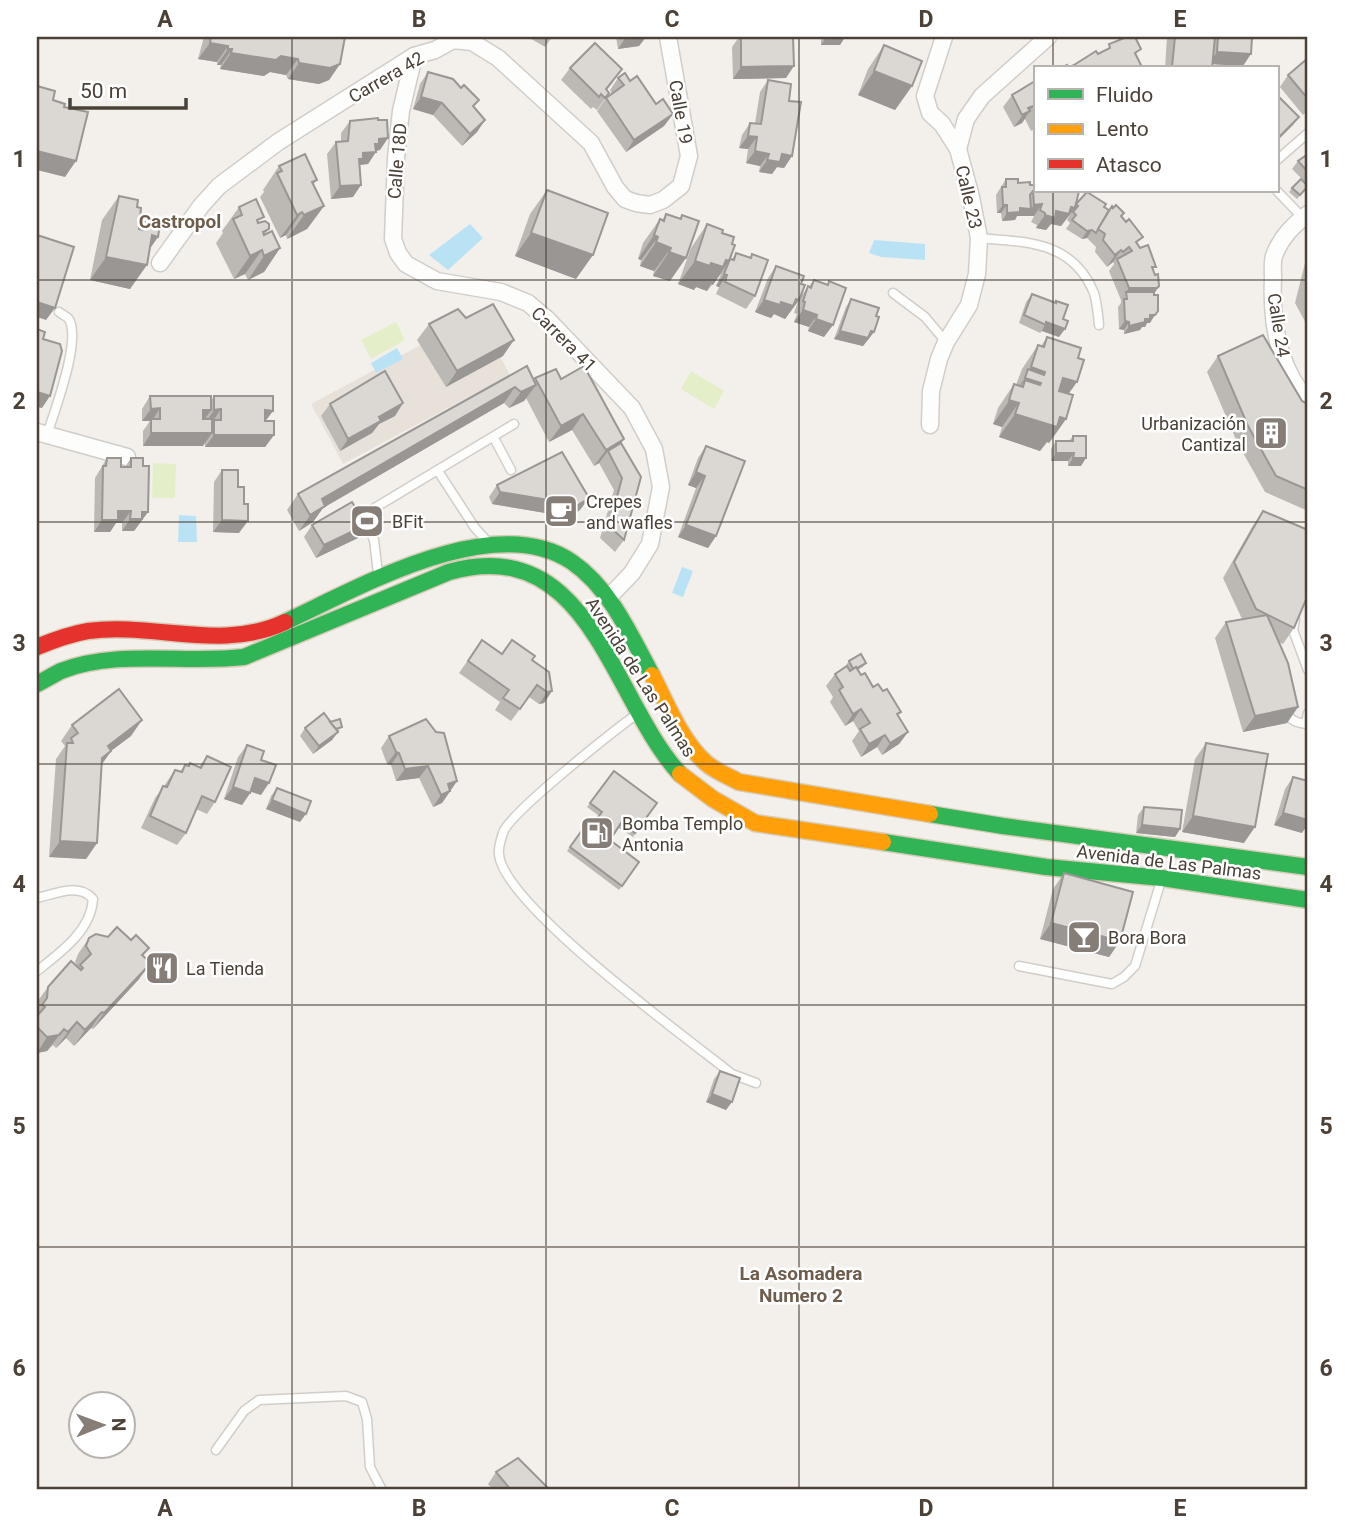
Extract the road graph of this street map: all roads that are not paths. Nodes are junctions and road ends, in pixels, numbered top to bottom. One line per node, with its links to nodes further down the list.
1 (668, 37): 10 (street, Calle 19)
2 (944, 37): 6 (street)
3 (1048, 37): 5 (street, Calle 23)
4 (414, 56): 10 (street, Carrera 42); 14 (street, Carrera 42); 15 (street, Calle 18D)
5 (966, 119): 6 (street); 8 (street, Calle 23)
6 (942, 124): 8 (street)
7 (1308, 134): 9 (lane)
8 (958, 149): 13 (street, Calle 23)
9 (1278, 159)
10 (681, 186)
11 (1278, 192): 12 (lane)
12 (1306, 216): 20 (street, Calle 24)
13 (979, 239): 18 (lane); 19 (street, Calle 23)
14 (160, 263)
15 (406, 264): 30 (street, Carrera 41)
16 (893, 293): 19 (lane)
17 (59, 312): 23 (lane)
18 (1099, 325)
19 (946, 342): 22 (street, Calle 23)
20 (1308, 401)
21 (514, 424): 24 (lane)
22 (930, 425)
23 (42, 434): 25 (street)
24 (494, 438): 26 (lane); 27 (lane)
25 (127, 457)
26 (511, 470)
27 (438, 471): 28 (lane); 29 (lane)
28 (493, 545): 29 (main road, Avenida de Las Palmas); 30 (main road, Avenida de Las Palmas)
29 (379, 579): 32 (main road, Avenida de Las Palmas)
30 (608, 598): 39 (main road, Avenida de Las Palmas)
31 (1298, 614): 33 (lane)
32 (37, 647)
33 (1308, 670)
34 (37, 684): 36 (main road, Avenida de Las Palmas)
35 (1285, 709): 38 (lane)
36 (639, 712): 40 (main road, Avenida de Las Palmas); 45 (lane)
37 (1308, 713): 38 (lane)
38 (1307, 724)
39 (1308, 867)
40 (1162, 878): 42 (main road, Avenida de Las Palmas); 43 (lane)
41 (37, 898): 44 (lane)
42 (1308, 900)
43 (1019, 966)
44 (37, 971)
45 (756, 1083)
46 (216, 1450): 47 (lane)
47 (382, 1490)

